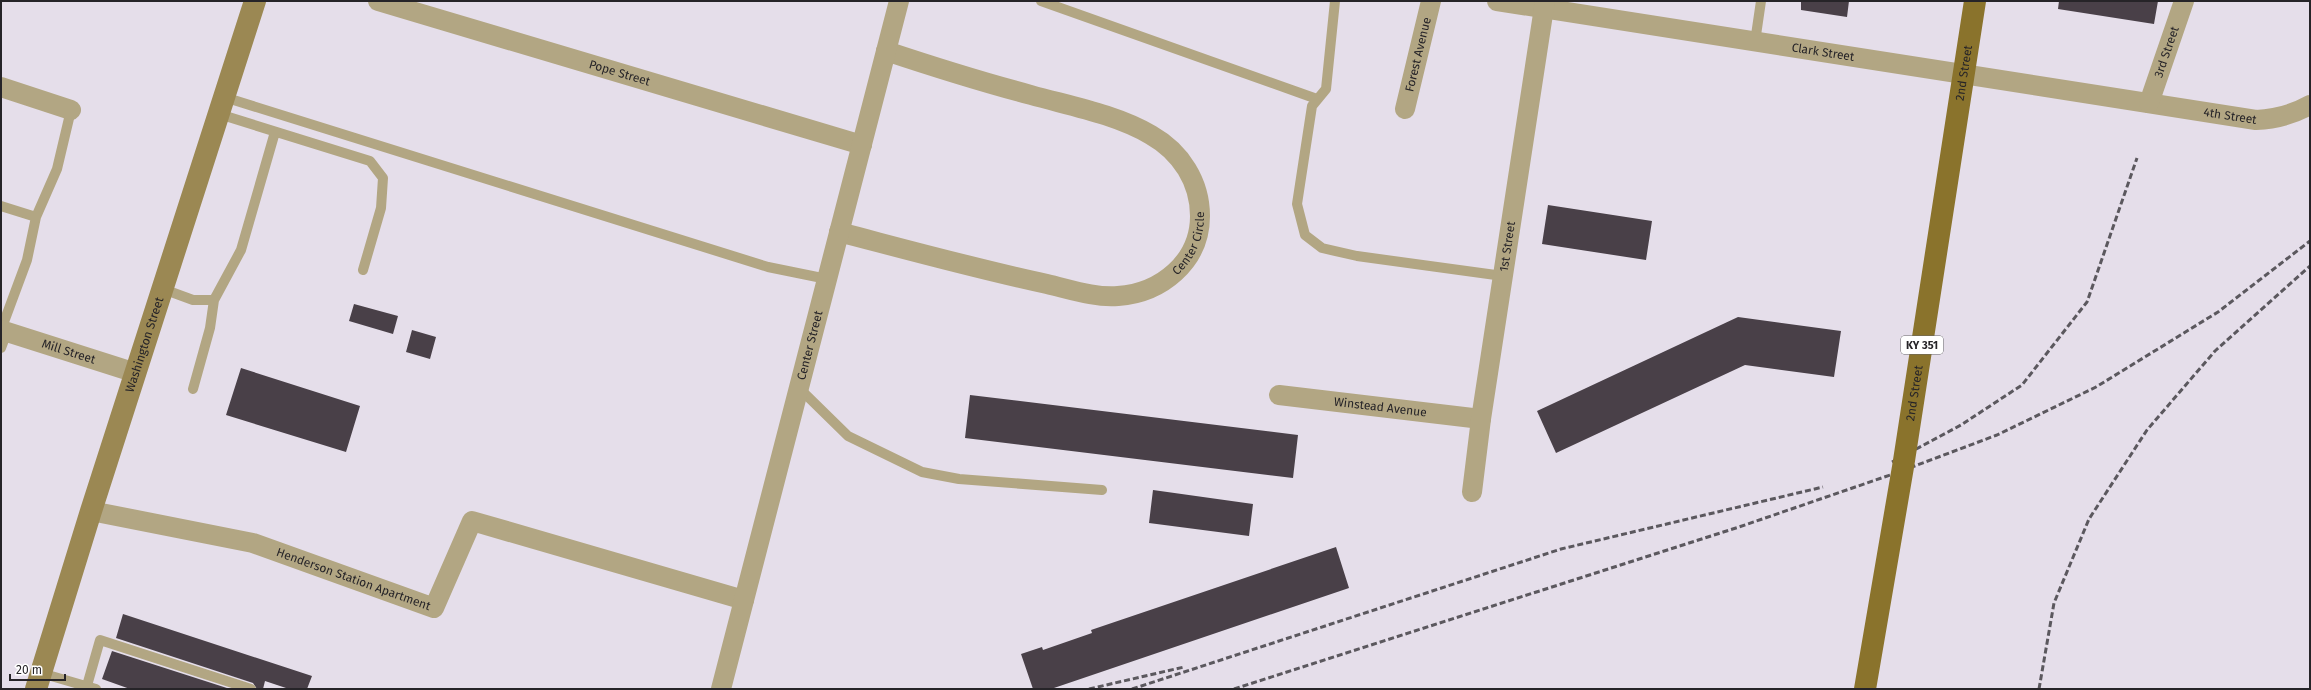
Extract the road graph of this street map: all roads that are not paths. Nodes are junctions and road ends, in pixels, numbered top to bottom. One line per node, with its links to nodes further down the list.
1 (255, 1): 18 (street, Washington Street)
2 (378, 1): 22 (street, Pope Street)
3 (899, 1): 13 (street, Center Street)
4 (1040, 1): 15 (lane)
5 (1335, 1): 15 (lane)
6 (1431, 1): 19 (street, Forest Avenue)
7 (1497, 1): 11 (street, Clark Street)
8 (1761, 1): 12 (lane)
9 (1975, 1): 45 (main road, 2nd Street / KY 351, bridge)
10 (2184, 1): 16 (street, 3rd Street)
11 (1545, 5): 12 (street, Clark Street); 27 (street, 1st Street)
12 (1755, 42): 16 (street, Clark Street)
13 (886, 51): 22 (street, Center Street); 25 (street, Center Circle)
14 (1, 87): 20 (street)
15 (1317, 99): 27 (lane)
16 (2149, 103): 17 (street, 4th Street)
17 (2310, 105)
18 (221, 106): 21 (lane); 28 (lane); 29 (street, Washington Street)
19 (1405, 109)
20 (71, 110): 24 (lane)
21 (275, 132): 26 (lane); 30 (lane)
22 (862, 145): 25 (street, Center Street)
23 (1, 206): 24 (lane)
24 (36, 217): 31 (lane)
25 (839, 232): 28 (street, Center Street)
26 (363, 270)
27 (1503, 276): 36 (street, 1st Street)
28 (827, 279): 33 (street, Center Street)
29 (163, 289): 30 (lane); 32 (street, Washington Street)
30 (214, 300): 34 (lane)
31 (2, 335): 32 (street, Mill Street)
32 (136, 373): 39 (street, Washington Street)
33 (799, 388): 37 (lane); 40 (street, Center Street)
34 (193, 389)
35 (1279, 395): 36 (street, Winstead Avenue)
36 (1481, 419): 38 (street, 1st Street)
37 (1102, 490)
38 (1472, 492)
39 (91, 511): 40 (street, Henderson Station Apartment); 41 (street, Washington Street)
40 (744, 600): 44 (street, Center Street)
41 (39, 681): 42 (lane)
42 (90, 688): 43 (lane)
43 (252, 689)
44 (721, 689)
45 (1865, 689)

